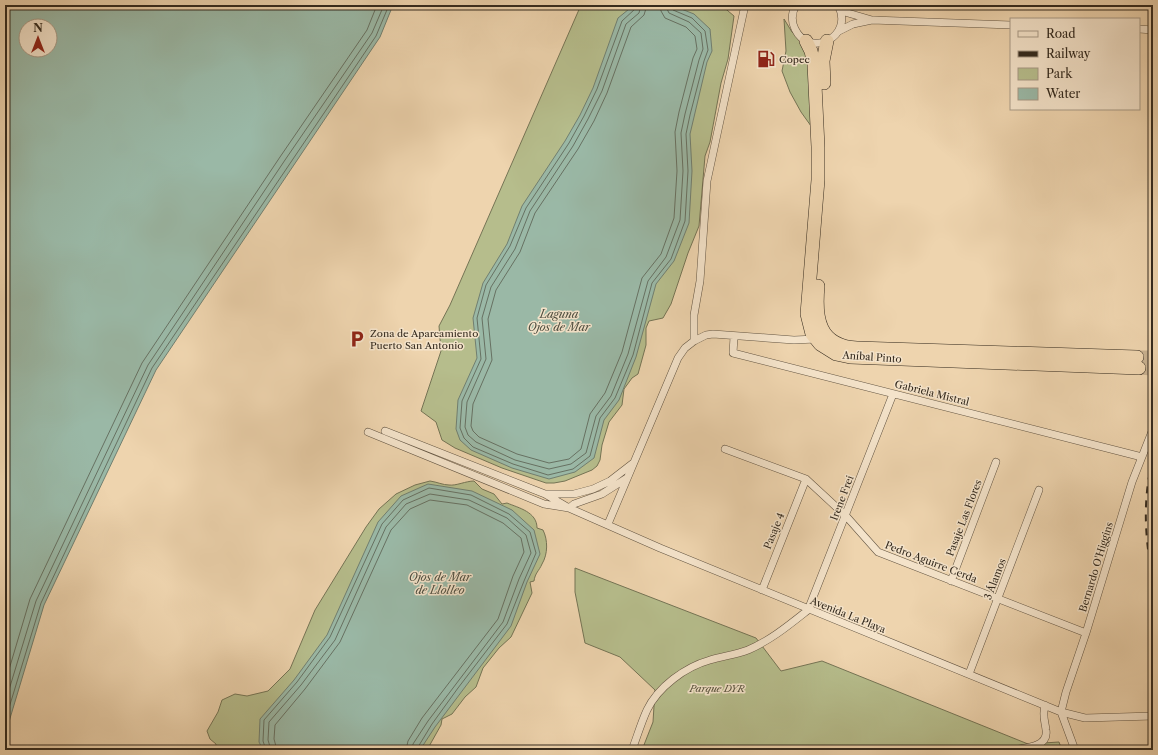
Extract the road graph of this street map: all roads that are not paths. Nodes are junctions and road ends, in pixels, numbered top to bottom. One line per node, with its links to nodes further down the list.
1 (745, 5): 13 (street)
2 (796, 5): 9 (street)
3 (839, 8): 4 (street); 8 (street)
4 (872, 20): 5 (street); 8 (street)
5 (1010, 25)
6 (1140, 29): 7 (street)
7 (1153, 30)
8 (838, 31): 10 (street)
9 (806, 41): 10 (street); 12 (highway)
10 (826, 42): 12 (highway, Aníbal Pinto)
11 (734, 336): 12 (street); 13 (street); 15 (street, Gabriela Mistral)
12 (822, 338): 14 (highway, Aníbal Pinto)
13 (694, 341): 21 (street)
14 (1138, 362)
15 (893, 394): 20 (street, Gabriela Mistral); 28 (street, Irene Frei)
16 (1153, 429): 20 (street, Bernardo O'Higgins)
17 (385, 431): 26 (street)
18 (368, 432): 27 (street)
19 (725, 449): 24 (street, Pedro Aguirre Cerda)
20 (1142, 457): 34 (street, Bernardo O'Higgins)
21 (635, 461): 23 (street); 26 (street)
22 (996, 462): 30 (street, Pasaje Las Flores)
23 (629, 476): 27 (street); 29 (street)
24 (806, 479): 28 (street, Pedro Aguirre Cerda); 31 (street, Pasaje 4)
25 (1039, 490): 32 (street, 3 Álamos)
26 (545, 494): 27 (street, Avenida La Playa)
27 (569, 508): 29 (street, Avenida La Playa)
28 (846, 516): 30 (street, Pedro Aguirre Cerda); 33 (street, Irene Frei)
29 (608, 524): 31 (street, Avenida La Playa)
30 (951, 581): 32 (street, Pedro Aguirre Cerda)
31 (762, 590): 33 (street, Avenida La Playa)
32 (998, 599): 34 (street, Pedro Aguirre Cerda); 35 (street, 3 Álamos)
33 (808, 610): 35 (street, Avenida La Playa); 39 (street)
34 (1086, 633): 37 (street, Bernardo O'Higgins)
35 (969, 674): 36 (street, Avenida La Playa)
36 (1045, 705): 37 (street, Avenida La Playa); 40 (street)
37 (1061, 712): 38 (street, Avenida La Playa); 41 (street)
38 (1153, 716)
39 (632, 750)
40 (1012, 750)
41 (1075, 750)

